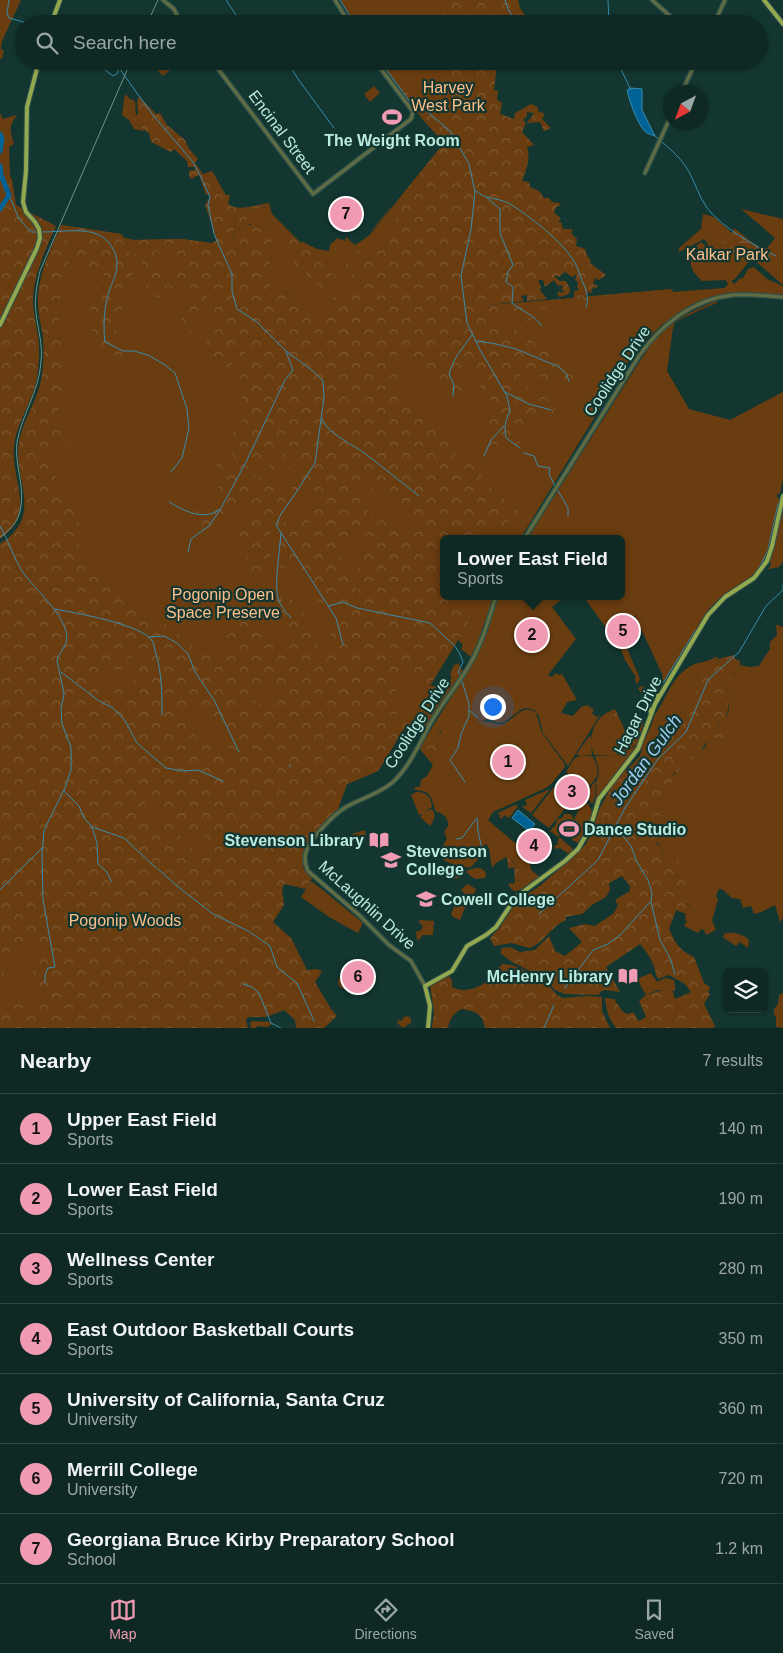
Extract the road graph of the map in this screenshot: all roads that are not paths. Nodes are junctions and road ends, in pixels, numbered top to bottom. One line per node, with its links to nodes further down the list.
1 (60, 0): 7 (main road)
2 (163, 0): 8 (street)
3 (335, 0): 9 (street)
4 (652, 0): 10 (street)
5 (725, 0): 11 (street)
6 (764, 0): 12 (main road)
7 (54, 15)
8 (177, 15)
9 (344, 15)
10 (669, 15)
11 (718, 15)
12 (783, 24)
13 (37, 70): 21 (main road)
14 (219, 70): 15 (street, Encinal Street)
15 (382, 70)
16 (692, 70): 17 (street)
17 (685, 85)
18 (665, 130): 19 (street)
19 (645, 173)
20 (783, 297): 23 (street, Coolidge Drive)
21 (0, 325)
22 (783, 496): 25 (main road, Hagar Drive)
23 (527, 535)
24 (495, 600): 29 (street, Coolidge Drive)
25 (660, 695): 26 (main road); 27 (main road, Hagar Drive)
26 (646, 699): 27 (main road); 28 (main road)
27 (655, 704): 28 (main road, Hagar Drive)
28 (651, 713): 30 (main road, Hagar Drive)
29 (305, 856): 30 (street, McLaughlin Drive)
30 (424, 986): 31 (main road, McLaughlin Drive)
31 (428, 1028)

